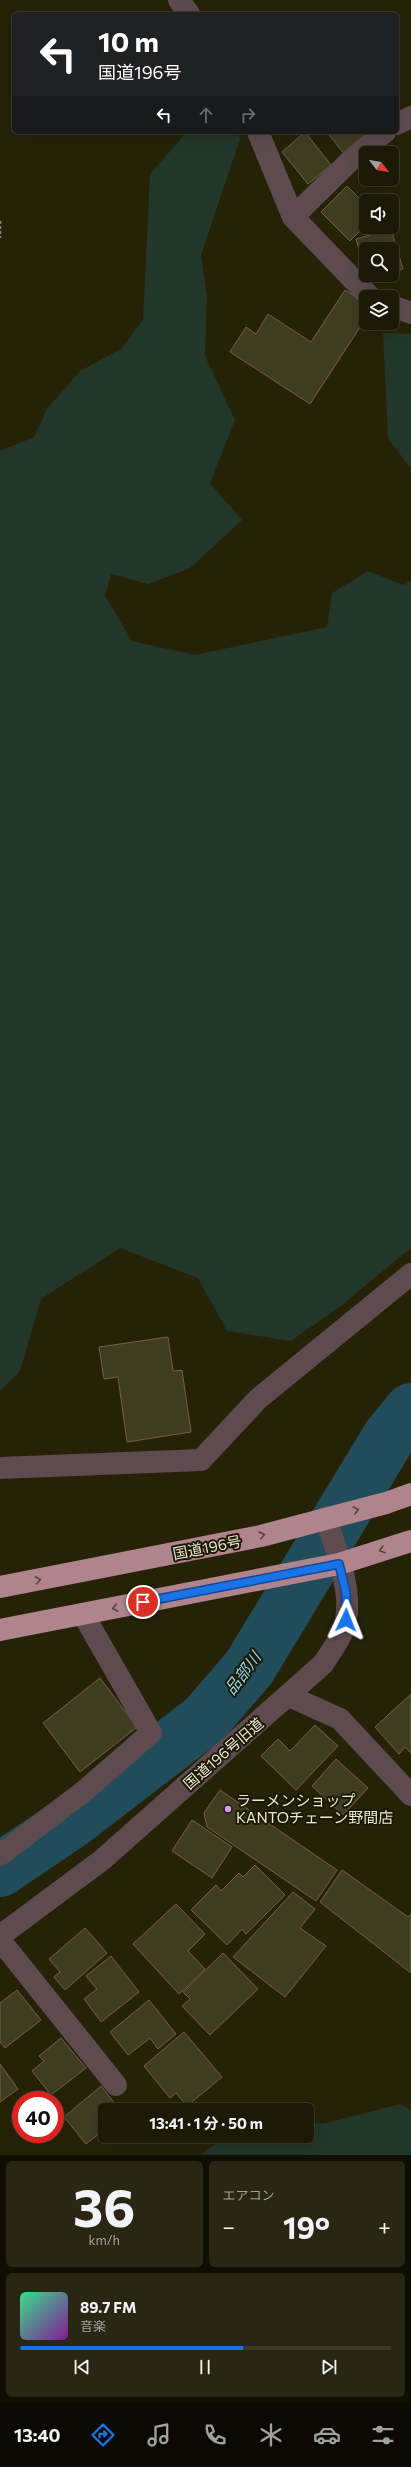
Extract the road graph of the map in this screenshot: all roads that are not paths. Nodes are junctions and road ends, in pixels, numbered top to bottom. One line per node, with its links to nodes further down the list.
1 (179, 0): 2 (street)
2 (188, 12)
3 (411, 117): 4 (street)
4 (399, 123)
5 (259, 134): 7 (street)
6 (383, 134): 7 (street)
7 (293, 217): 8 (street)
8 (363, 290)
9 (399, 309): 10 (street)
10 (411, 313)
11 (411, 1274): 12 (street)
12 (0, 1468)
13 (411, 1494): 14 (highway, 国道196号, one-way to 13)
14 (326, 1517): 16 (street, 国道196号旧道); 17 (highway, 国道196号, one-way to 14)
15 (411, 1541): 16 (highway, one-way to 16)
16 (345, 1567): 18 (highway, one-way to 18); 20 (street, 国道196号旧道)
17 (0, 1587)
18 (83, 1614): 19 (highway); 22 (street)
19 (0, 1630)
20 (289, 1696): 21 (street); 23 (street, 国道196号旧道)
21 (411, 1795)
22 (0, 1855)
23 (0, 1936)
24 (0, 1940): 25 (street)
25 (116, 2085)

